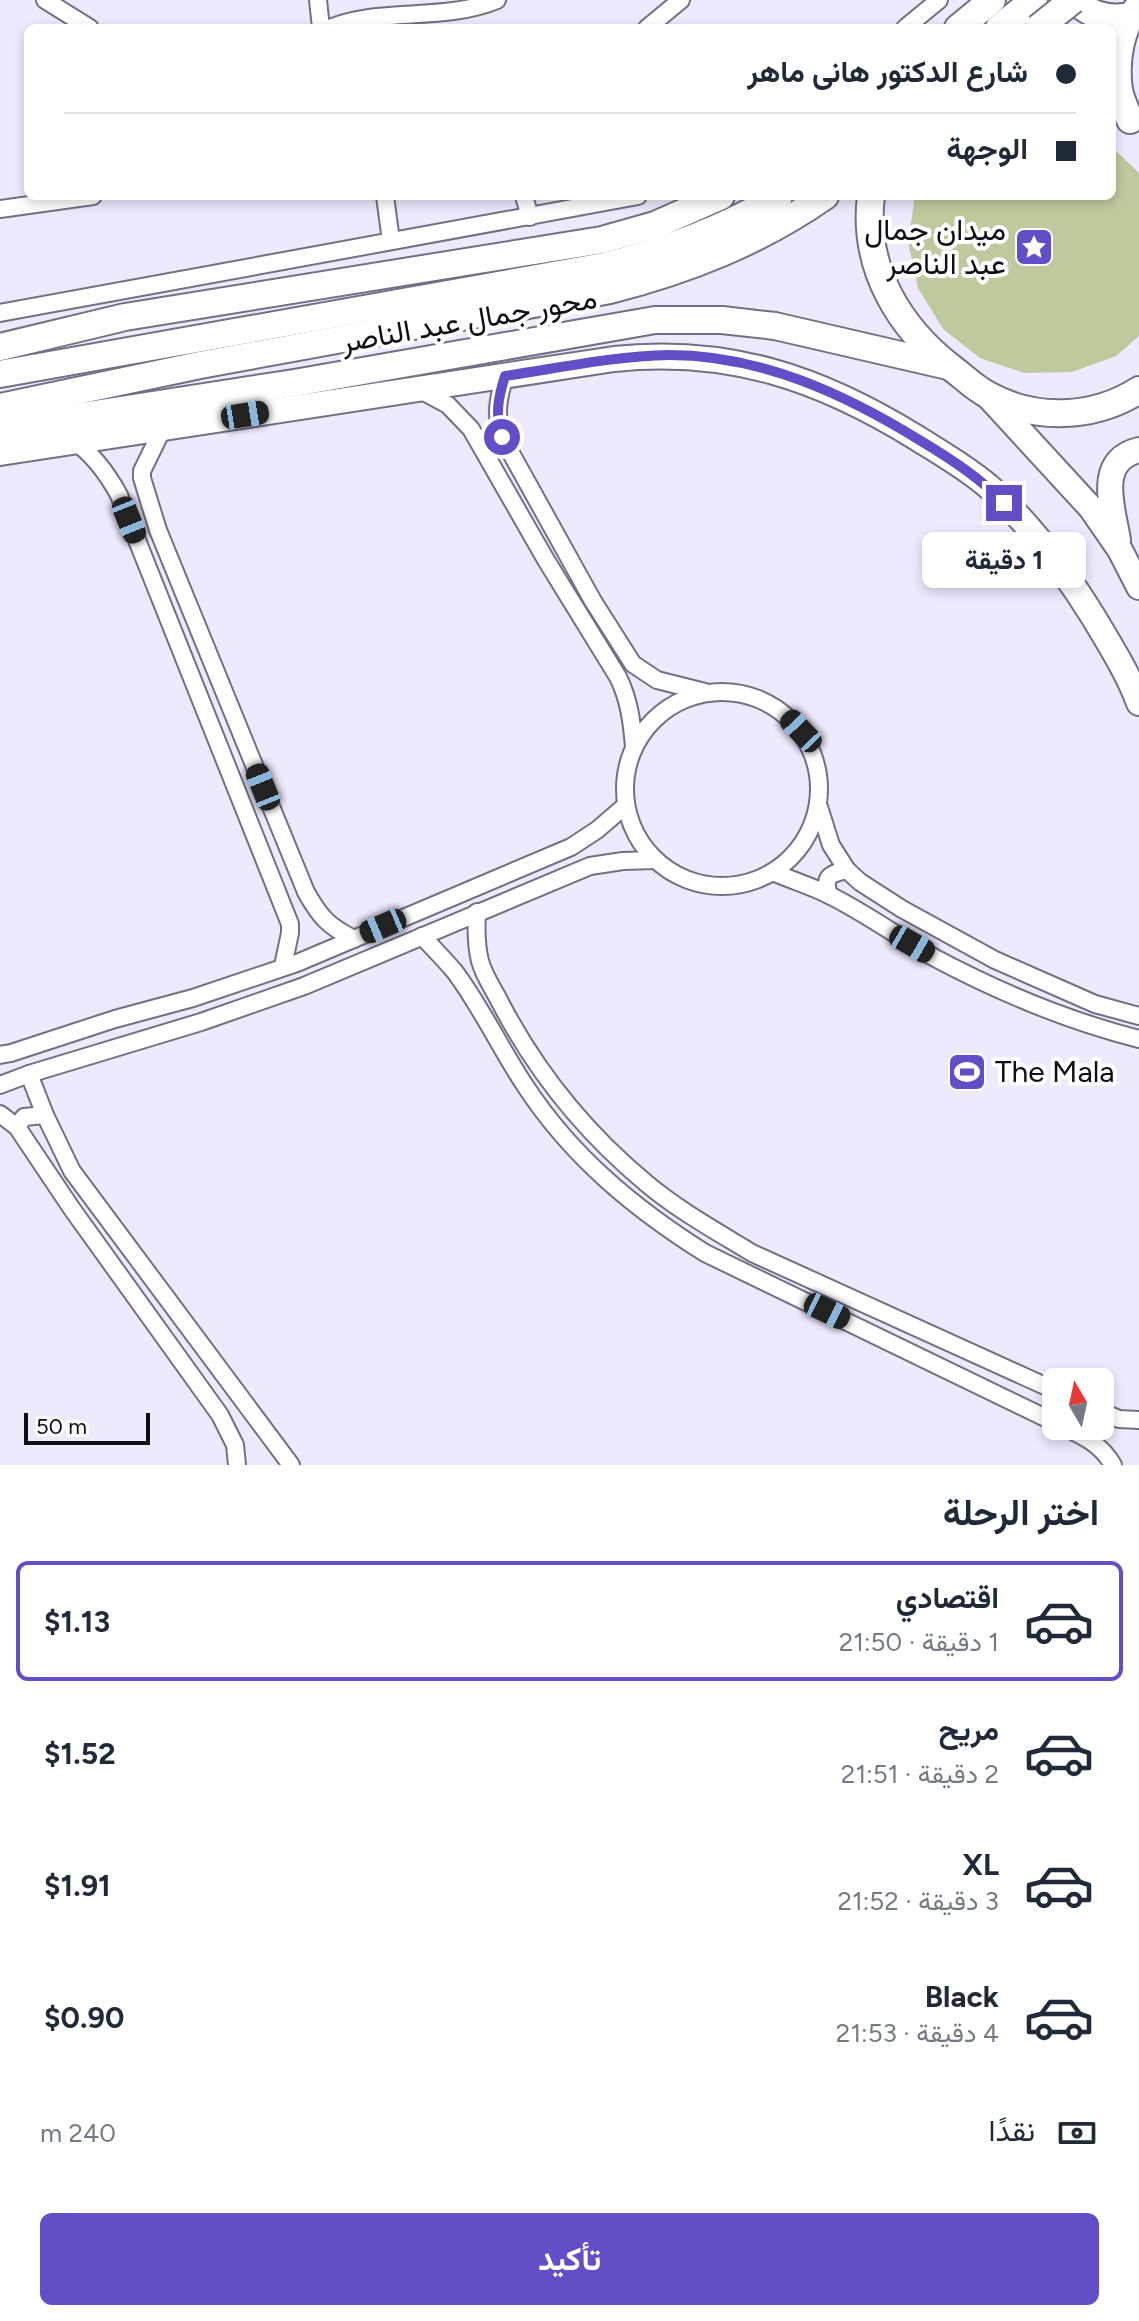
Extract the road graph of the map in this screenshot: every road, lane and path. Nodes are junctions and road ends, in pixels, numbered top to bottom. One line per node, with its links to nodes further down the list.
1 (45, 0): 11 (street)
2 (318, 0): 12 (street)
3 (497, 0): 13 (street)
4 (681, 0): 14 (street)
5 (939, 0): 15 (street)
6 (992, 0): 16 (main road)
7 (1034, 0): 17 (main road)
8 (1057, 0): 19 (main road)
9 (1074, 0): 10 (main road); 18 (main road, bridge)
10 (1134, 11): 20 (main road)
11 (84, 24)
12 (321, 24)
13 (361, 24)
14 (652, 24)
15 (910, 24)
16 (963, 24)
17 (1004, 24)
18 (1043, 24)
19 (1054, 24)
20 (1127, 120)
21 (64, 200): 29 (street)
22 (386, 200): 31 (street)
23 (525, 200): 30 (street)
24 (617, 200): 30 (street)
25 (712, 200): 33 (main road, محور جمال عبد الناصر)
26 (772, 200): 35 (main road)
27 (819, 200): 41 (main road)
28 (871, 200): 34 (main road)
29 (0, 209)
30 (530, 217): 31 (street)
31 (391, 241): 32 (street)
32 (0, 313)
33 (0, 347)
34 (948, 366): 39 (main road); 40 (main road, محور جمال عبد الناصر)
35 (0, 374)
36 (505, 376): 37 (street); 42 (street); 56 (street)
37 (418, 390): 40 (street); 45 (street)
38 (1139, 390): 39 (main road)
39 (986, 394): 51 (street)
40 (297, 395): 43 (street); 46 (main road, محور جمال عبد الناصر)
41 (0, 407)
42 (497, 422): 45 (street); 53 (street)
43 (163, 428): 46 (street); 49 (street)
44 (0, 429): 46 (main road, محور جمال عبد الناصر)
45 (471, 429): 54 (street)
46 (71, 430): 48 (street); 50 (street)
47 (1139, 450): 51 (street)
48 (0, 453)
49 (144, 486): 50 (street); 65 (street)
50 (119, 495): 67 (street)
51 (1120, 550): 52 (street)
52 (1139, 587)
53 (633, 664): 54 (street); 55 (street)
54 (618, 677): 57 (street)
55 (707, 692): 57 (street); 59 (street)
56 (1139, 703)
57 (634, 747): 58 (street)
58 (626, 805): 60 (street); 61 (street)
59 (818, 806): 63 (street); 64 (street)
60 (571, 847): 62 (street); 70 (street)
61 (656, 860): 62 (street); 64 (street)
62 (590, 866): 68 (street)
63 (847, 870): 66 (street); 74 (street)
64 (773, 872): 66 (street)
65 (306, 892): 67 (street); 70 (street)
66 (829, 895): 75 (street)
67 (282, 906): 72 (street)
68 (477, 912): 69 (street); 71 (street)
69 (422, 936): 73 (street); 77 (street)
70 (354, 939): 72 (street)
71 (481, 964): 73 (street); 82 (street)
72 (283, 966): 76 (street)
73 (456, 974): 83 (street)
74 (1139, 1016)
75 (1139, 1039)
76 (4, 1050)
77 (29, 1074): 78 (street); 80 (street)
78 (0, 1085)
79 (0, 1114): 81 (street)
80 (45, 1115): 81 (street); 84 (street)
81 (17, 1127): 86 (street)
82 (717, 1231): 83 (street); 85 (street)
83 (705, 1253): 87 (street)
84 (232, 1385): 86 (street); 93 (street)
85 (1042, 1385)
86 (210, 1401): 92 (street)
87 (1042, 1416)
88 (1114, 1417): 89 (street)
89 (1139, 1420)
90 (1090, 1440): 91 (street)
91 (1094, 1442): 94 (street)
92 (237, 1465)
93 (291, 1465)
94 (1113, 1465)

